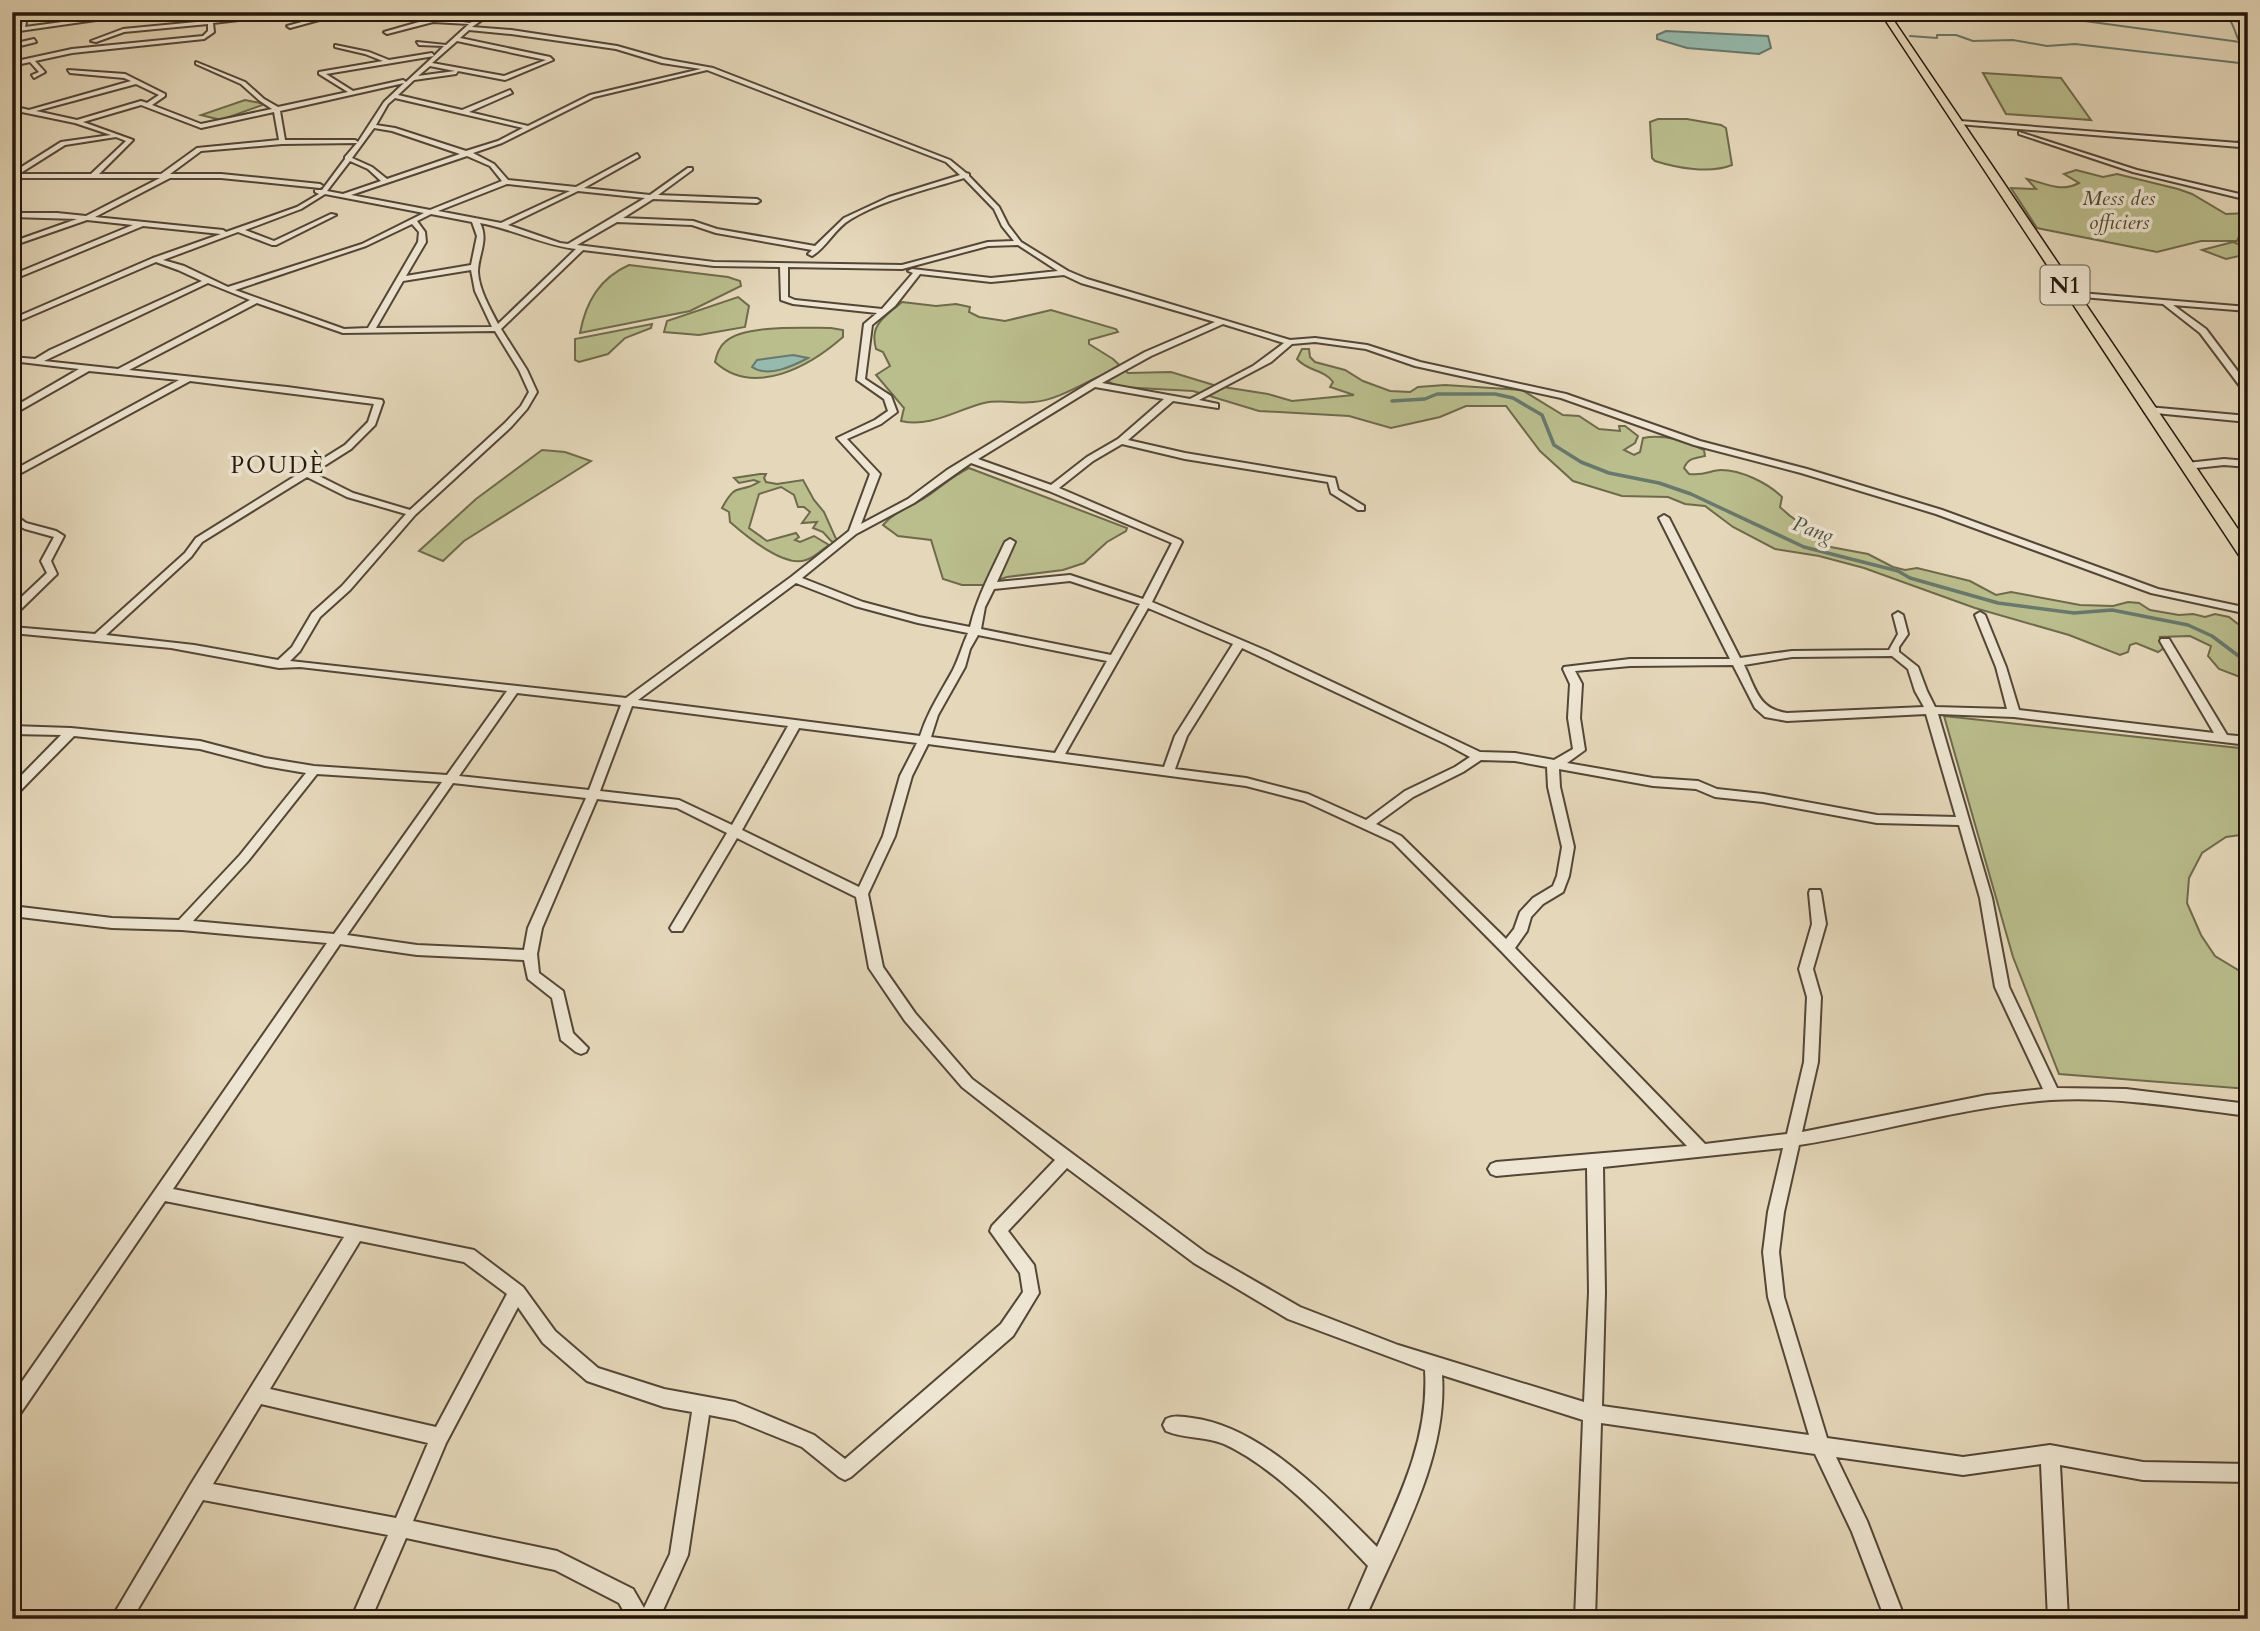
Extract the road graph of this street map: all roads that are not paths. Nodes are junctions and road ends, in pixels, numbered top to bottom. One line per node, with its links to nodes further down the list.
1 (132, 12): 12 (street)
2 (150, 12): 20 (street)
3 (156, 12): 19 (street)
4 (209, 12): 15 (street)
5 (306, 12): 15 (street)
6 (346, 12): 17 (street)
7 (488, 12): 18 (street)
8 (1884, 12): 51 (highway, N1)
9 (2134, 12): 10 (street)
10 (2149, 13): 14 (street)
11 (25, 15): 13 (street); 16 (street)
12 (89, 15): 16 (street)
13 (12, 19)
14 (2248, 20)
15 (210, 22): 19 (street); 30 (street)
16 (23, 26): 20 (street)
17 (290, 26)
18 (469, 26): 21 (street); 22 (street); 26 (street); 35 (street)
19 (152, 27): 24 (street)
20 (12, 29)
21 (387, 32)
22 (456, 39): 34 (street); 37 (street)
23 (34, 41): 27 (street)
24 (94, 41)
25 (419, 43): 26 (street)
26 (444, 45): 29 (street)
27 (12, 46)
28 (337, 46): 31 (street)
29 (432, 55): 31 (street); 41 (street)
30 (32, 60): 33 (street); 38 (street)
31 (390, 62): 42 (street)
32 (198, 63): 46 (street)
33 (12, 64)
34 (428, 64): 37 (street); 39 (street)
35 (712, 69): 55 (street); 65 (street)
36 (70, 71): 40 (street)
37 (463, 71): 39 (street)
38 (34, 76)
39 (412, 79): 44 (street)
40 (135, 82): 45 (street); 48 (street)
41 (403, 82): 42 (street); 59 (street)
42 (351, 92): 46 (street)
43 (510, 92): 49 (street)
44 (394, 96): 49 (street); 53 (street)
45 (149, 106): 50 (street); 52 (street)
46 (278, 109): 52 (street); 58 (street)
47 (15, 110): 48 (street)
48 (27, 112): 50 (street)
49 (462, 112): 55 (street)
50 (77, 122): 57 (street)
51 (1960, 123): 54 (street); 105 (highway, N1)
52 (201, 125): 60 (street)
53 (372, 126): 61 (street); 63 (street)
54 (2001, 127): 56 (street); 75 (street)
55 (530, 128): 61 (street)
56 (2248, 133)
57 (117, 137): 66 (street); 67 (street)
58 (282, 142): 59 (street); 60 (street)
59 (355, 142): 71 (street)
60 (200, 149): 68 (street)
61 (470, 153): 69 (street); 70 (street)
62 (637, 156): 72 (street)
63 (347, 158): 69 (street); 71 (street)
64 (690, 169): 74 (street)
65 (967, 175): 89 (street); 93 (street)
66 (13, 176): 67 (street)
67 (93, 176): 68 (street)
68 (165, 176): 71 (street); 81 (street)
69 (387, 182): 73 (street)
70 (506, 182): 72 (street); 78 (street)
71 (321, 190): 73 (street); 77 (street); 88 (street)
72 (576, 190): 74 (street); 86 (street)
73 (344, 195): 77 (street); 78 (street)
74 (651, 197): 76 (street); 84 (street)
75 (2248, 198)
76 (757, 201)
77 (308, 204): 87 (street)
78 (430, 212): 82 (street); 83 (street)
79 (12, 215): 81 (street)
80 (333, 215): 87 (street)
81 (87, 218): 85 (street); 90 (street)
82 (412, 220): 102 (street); 104 (street)
83 (475, 220): 86 (street); 97 (street)
84 (613, 220): 91 (street); 93 (street)
85 (142, 224): 88 (street); 101 (street)
86 (502, 225): 91 (street)
87 (238, 230): 94 (street)
88 (223, 232): 110 (street)
89 (1019, 243): 98 (street); 99 (street)
90 (12, 244)
91 (569, 246): 92 (street)
92 (582, 247): 96 (street); 112 (street)
93 (818, 249): 95 (street)
94 (156, 260): 103 (street); 110 (street)
95 (799, 264): 96 (street); 98 (street)
96 (784, 265): 109 (street)
97 (475, 267): 102 (street); 112 (street)
98 (902, 267): 100 (street)
99 (1065, 272): 100 (street); 111 (street)
100 (917, 273): 109 (street)
101 (12, 278)
102 (400, 279): 113 (street)
103 (207, 281): 104 (street); 116 (street)
104 (228, 289): 106 (street)
105 (2071, 294): 107 (street); 125 (highway, N1)
106 (256, 300): 113 (street); 118 (street)
107 (2166, 303): 108 (street); 121 (street)
108 (2248, 309)
109 (883, 311): 141 (street)
110 (12, 320)
111 (1225, 320): 114 (street); 120 (street)
112 (497, 329): 113 (street); 138 (street)
113 (370, 331)
114 (1290, 342): 123 (street); 147 (street)
115 (12, 359): 116 (street)
116 (36, 362): 117 (street)
117 (86, 369): 118 (street); 126 (street)
118 (119, 372): 119 (street)
119 (187, 379): 133 (street); 134 (street)
120 (1094, 384): 122 (street); 129 (street)
121 (2248, 391)
122 (1172, 397): 123 (street); 128 (street)
123 (1192, 401): 124 (street)
124 (1216, 406)
125 (2148, 410): 127 (street); 132 (highway, N1)
126 (12, 412)
127 (2248, 419)
128 (1121, 441): 136 (street); 137 (street)
129 (972, 460): 136 (street); 141 (street)
130 (2248, 464): 132 (street)
131 (12, 466): 133 (street)
132 (2187, 466): 143 (highway, N1)
133 (24, 468): 135 (street)
134 (306, 473): 138 (street); 153 (street)
135 (12, 475)
136 (1052, 489): 146 (street)
137 (1361, 508)
138 (412, 513): 159 (street)
139 (12, 516): 148 (street)
140 (1664, 518): 158 (street)
141 (853, 532): 144 (street)
142 (1010, 542): 145 (street)
143 (2247, 554)
144 (795, 579): 152 (street); 161 (street)
145 (989, 586): 146 (street); 152 (street)
146 (1146, 603): 155 (street); 157 (street)
147 (2248, 611)
148 (12, 612)
149 (1898, 615): 156 (street)
150 (1980, 615): 163 (street)
151 (12, 630): 153 (street)
152 (975, 631): 157 (street); 168 (street)
153 (98, 637): 159 (street)
154 (2165, 641): 167 (street)
155 (1238, 644): 170 (street); 174 (street)
156 (1894, 653): 158 (street); 162 (street)
157 (1113, 659): 171 (street)
158 (1736, 662): 162 (street); 172 (street)
159 (279, 666): 160 (street)
160 (514, 689): 161 (street); 175 (street)
161 (628, 702): 164 (street); 177 (street)
162 (1931, 710): 163 (street); 178 (street)
163 (2014, 713): 167 (street)
164 (796, 723): 168 (street); 180 (street)
165 (12, 730): 166 (street)
166 (71, 732): 173 (street); 176 (street)
167 (2223, 738): 169 (street)
168 (924, 740): 171 (street); 182 (street)
169 (2248, 741)
170 (1478, 756): 172 (street); 179 (street)
171 (1058, 757): 174 (street)
172 (1553, 766): 178 (street); 187 (street)
173 (314, 770): 175 (street); 184 (street)
174 (1168, 772): 179 (street)
175 (450, 779): 177 (street); 186 (street)
176 (12, 792)
177 (593, 795): 180 (street); 188 (street)
178 (1962, 821): 190 (street)
179 (1368, 824): 187 (street)
180 (736, 834): 182 (street); 185 (street)
181 (1815, 893): 192 (street)
182 (862, 894): 194 (street)
183 (12, 911): 184 (street)
184 (182, 925): 186 (street)
185 (677, 928)
186 (337, 939): 188 (street); 197 (street)
187 (1507, 948): 193 (street)
188 (530, 954): 189 (street)
189 (581, 1048)
190 (2053, 1094): 191 (street); 192 (street)
191 (2248, 1110)
192 (1793, 1139): 193 (street); 207 (street)
193 (1701, 1150): 195 (street)
194 (1066, 1159): 200 (street); 202 (street)
195 (1595, 1162): 196 (street); 204 (street)
196 (1496, 1170)
197 (162, 1194): 198 (street); 203 (street)
198 (356, 1232): 199 (street); 201 (street)
199 (517, 1292): 202 (street); 206 (street)
200 (1433, 1365): 204 (street); 212 (street)
201 (259, 1395): 206 (street); 210 (street)
202 (702, 1405): 216 (street)
203 (12, 1411)
204 (1591, 1413): 207 (street); 218 (street)
205 (1172, 1425): 212 (street)
206 (440, 1437): 211 (street)
207 (1821, 1446): 208 (street); 219 (street)
208 (2050, 1454): 209 (street); 220 (street)
209 (2248, 1473)
210 (197, 1490): 211 (street); 213 (street)
211 (401, 1528): 214 (street); 215 (street)
212 (1379, 1563): 217 (street)
213 (121, 1619)
214 (361, 1619)
215 (639, 1619)
216 (649, 1619)
217 (1356, 1619)
218 (1584, 1619)
219 (1895, 1619)
220 (2058, 1619)

